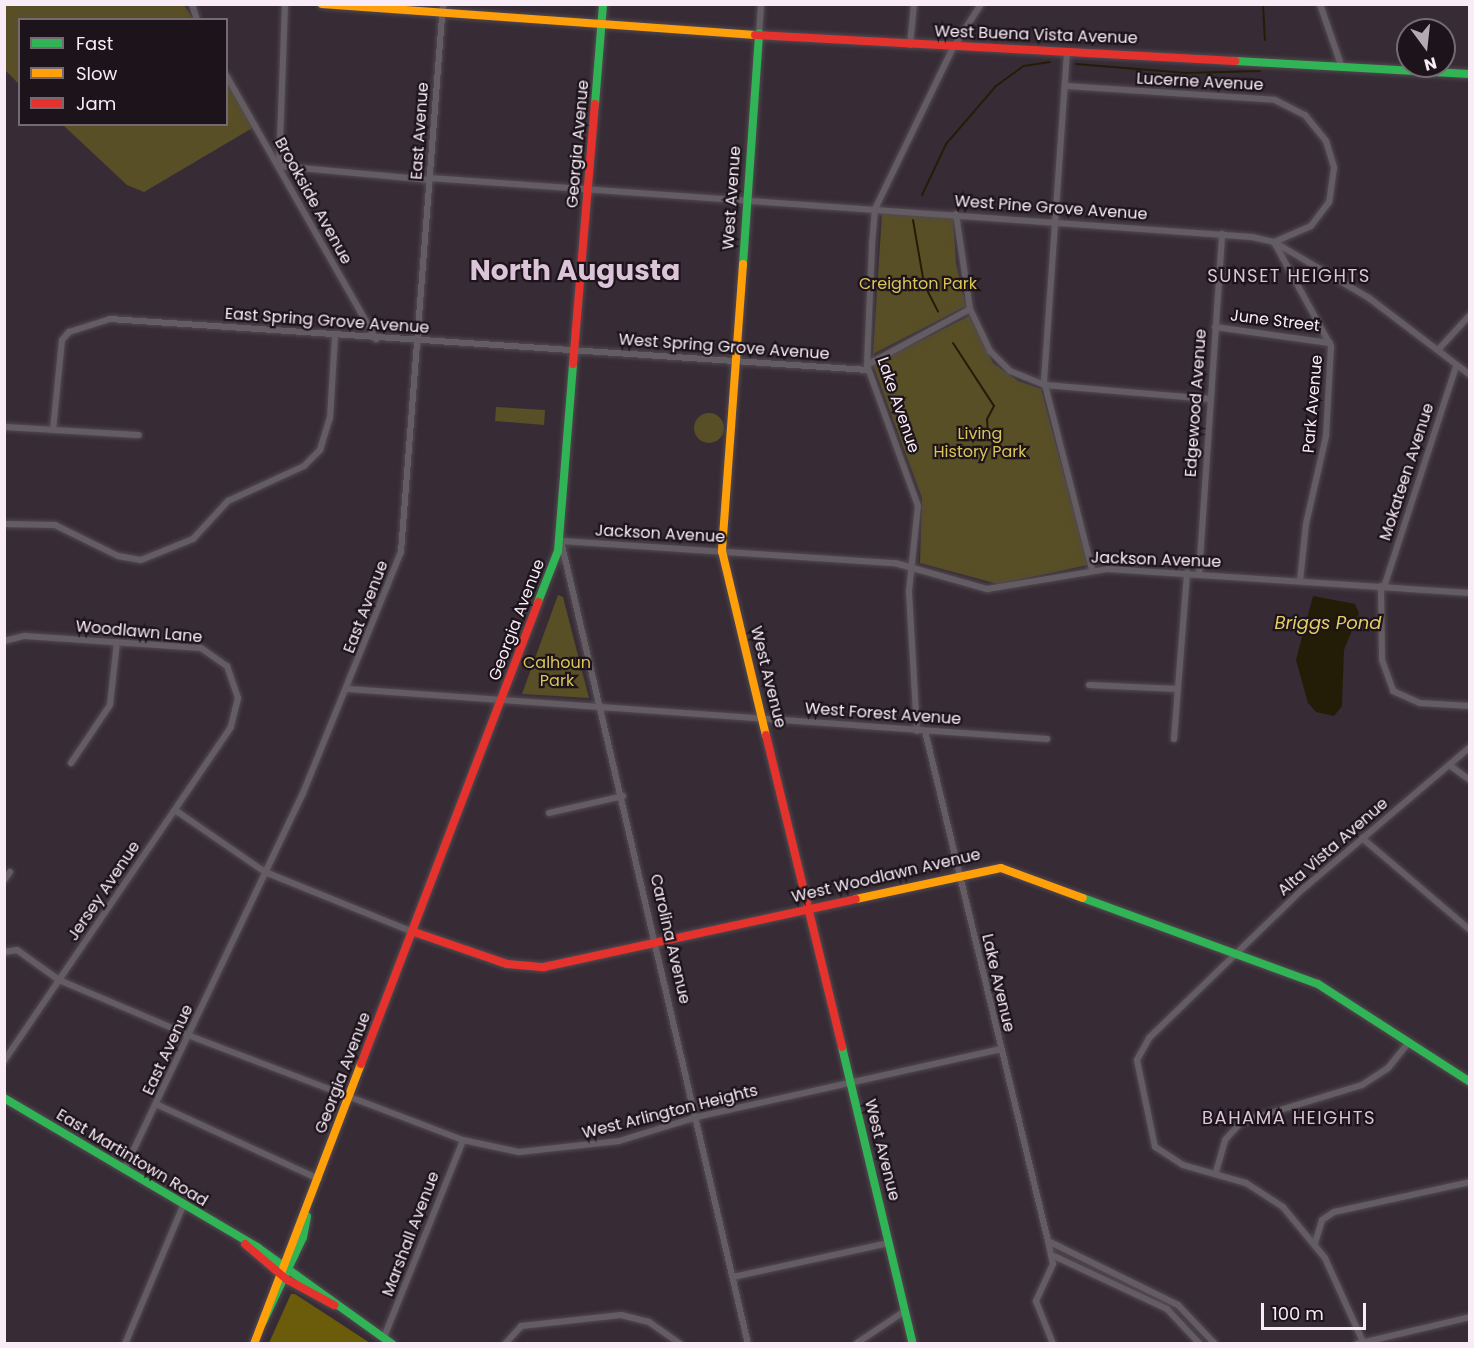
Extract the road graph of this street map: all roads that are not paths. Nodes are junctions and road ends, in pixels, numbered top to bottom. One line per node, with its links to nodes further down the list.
1 (285, 4): 18 (street)
2 (322, 4): 8 (street, West Buena Vista Avenue)
3 (603, 4): 9 (street, Georgia Avenue)
4 (761, 4): 10 (street, West Avenue)
5 (914, 4): 11 (street)
6 (981, 4): 12 (street, Lake Avenue)
7 (1320, 4): 14 (street)
8 (442, 8): 9 (street, West Buena Vista Avenue); 19 (street, East Avenue)
9 (602, 26): 10 (street, West Buena Vista Avenue); 20 (street, Georgia Avenue)
10 (759, 34): 11 (street, West Buena Vista Avenue); 21 (street, West Avenue)
11 (910, 45): 12 (street, West Buena Vista Avenue)
12 (953, 48): 13 (street, West Buena Vista Avenue); 22 (street, Lake Avenue)
13 (1067, 52): 14 (street, West Buena Vista Avenue); 17 (street)
14 (1341, 65): 15 (street, West Buena Vista Avenue)
15 (1470, 74)
16 (228, 78): 18 (street, Brookside Avenue)
17 (1066, 86): 24 (street); 26 (street, Lucerne Avenue)
18 (279, 166): 19 (street, West Pine Grove Avenue); 31 (street, Brookside Avenue)
19 (430, 179): 20 (street, West Pine Grove Avenue); 32 (street, East Avenue)
20 (589, 188): 21 (street, West Pine Grove Avenue); 34 (street, Georgia Avenue)
21 (748, 199): 22 (street, West Pine Grove Avenue); 36 (street, West Avenue)
22 (875, 208): 23 (street, West Pine Grove Avenue); 37 (street, Lake Avenue)
23 (956, 214): 24 (street, West Pine Grove Avenue); 27 (street)
24 (1056, 222): 25 (street, West Pine Grove Avenue); 40 (street)
25 (1222, 234): 26 (street, West Pine Grove Avenue); 29 (street, Edgewood Avenue)
26 (1274, 242): 33 (street, Park Avenue); 35 (street, West Pine Grove Avenue)
27 (970, 309): 37 (street); 40 (street)
28 (1470, 315): 35 (street)
29 (1215, 327): 33 (street, June Street); 41 (street, Edgewood Avenue)
30 (335, 336): 31 (street, East Spring Grove Avenue); 43 (street, East Spring Grove Avenue); 45 (street)
31 (376, 339): 32 (street, East Spring Grove Avenue)
32 (420, 342): 34 (street, East Spring Grove Avenue); 58 (street, East Avenue)
33 (1330, 343): 52 (street, Park Avenue)
34 (577, 350): 36 (street, West Spring Grove Avenue); 46 (street, Georgia Avenue)
35 (1438, 350): 38 (street, West Pine Grove Avenue)
36 (736, 363): 37 (street, West Spring Grove Avenue); 47 (street, West Avenue)
37 (868, 367): 48 (street, Lake Avenue)
38 (1456, 367): 39 (street, West Pine Grove Avenue); 53 (street, Mokateen Avenue)
39 (1470, 375)
40 (1045, 385): 41 (street); 49 (street)
41 (1209, 399): 51 (street, Edgewood Avenue)
42 (4, 427): 43 (street)
43 (53, 430): 44 (street)
44 (139, 435)
45 (4, 524)
46 (561, 541): 47 (street, Jackson Avenue); 60 (street, Georgia Avenue); 62 (street, Carolina Avenue)
47 (722, 551): 48 (street, Jackson Avenue); 63 (street, West Avenue)
48 (913, 566): 49 (street, Jackson Avenue); 64 (street, Lake Avenue)
49 (1092, 569): 50 (street, Jackson Avenue)
50 (1187, 573): 51 (street, Jackson Avenue); 59 (street)
51 (1199, 574): 52 (street, Jackson Avenue)
52 (1300, 581): 53 (street, Jackson Avenue)
53 (1383, 586): 54 (street, Jackson Avenue); 61 (street, Mokateen Avenue)
54 (1470, 593)
55 (4, 641): 56 (street, Woodlawn Lane)
56 (117, 642): 66 (street, Woodlawn Lane); 70 (street)
57 (1089, 684): 59 (street)
58 (348, 689): 60 (street, West Forest Avenue); 78 (street, East Avenue)
59 (1177, 689): 67 (street)
60 (502, 703): 62 (street, West Forest Avenue); 83 (street, Georgia Avenue)
61 (1470, 706)
62 (602, 709): 63 (street, West Forest Avenue); 73 (street, Carolina Avenue)
63 (763, 720): 64 (street, West Forest Avenue); 81 (street, West Avenue)
64 (917, 731): 65 (street, West Forest Avenue)
65 (925, 731): 68 (street, West Forest Avenue); 79 (street, Lake Avenue)
66 (225, 736): 74 (street, Jersey Avenue)
67 (1174, 738)
68 (1047, 739)
69 (1470, 747): 71 (street)
70 (70, 763)
71 (1452, 767): 72 (street); 76 (street, Alta Vista Avenue)
72 (1470, 780)
73 (623, 796): 75 (street); 84 (street, Carolina Avenue)
74 (175, 810): 78 (street); 87 (street, Jersey Avenue)
75 (549, 813)
76 (1362, 838): 82 (street); 86 (street, Alta Vista Avenue)
77 (10, 872): 80 (street)
78 (265, 872): 83 (street); 88 (street, East Avenue)
79 (959, 874): 81 (street, West Woodlawn Avenue); 86 (street, West Woodlawn Avenue); 90 (street, Lake Avenue)
80 (4, 880)
81 (810, 908): 84 (street, West Woodlawn Avenue); 92 (street, West Avenue)
82 (1470, 930)
83 (414, 932): 84 (street, West Woodlawn Avenue); 94 (street, Georgia Avenue)
84 (657, 943): 97 (street, Carolina Avenue)
85 (4, 952): 87 (street, West Arlington Heights)
86 (1238, 953): 89 (street, West Woodlawn Avenue); 100 (street, Alta Vista Avenue)
87 (59, 980): 88 (street, West Arlington Heights); 91 (street, Jersey Avenue)
88 (190, 1035): 94 (street, West Arlington Heights); 96 (street, East Avenue)
89 (1408, 1043): 93 (street, West Woodlawn Avenue); 100 (street)
90 (1000, 1049): 92 (street, West Arlington Heights); 105 (street, Lake Avenue)
91 (4, 1061)
92 (850, 1082): 97 (street, West Arlington Heights); 106 (street, West Avenue)
93 (1470, 1082)
94 (350, 1096): 98 (street, West Arlington Heights); 101 (street, Georgia Avenue)
95 (4, 1098): 99 (street, East Martintown Road)
96 (158, 1105): 99 (street, East Avenue); 101 (street)
97 (697, 1117): 98 (street, West Arlington Heights); 113 (street, Carolina Avenue)
98 (462, 1140): 119 (street, Marshall Avenue)
99 (124, 1170): 103 (street, East Martintown Road)
100 (1216, 1172): 107 (street, Alta Vista Avenue)
101 (319, 1179): 104 (street, Georgia Avenue)
102 (1470, 1182): 107 (street)
103 (183, 1206): 108 (street, East Martintown Road); 122 (street)
104 (307, 1211): 110 (street, Georgia Avenue); 111 (street, Georgia Avenue)
105 (1048, 1241): 109 (street, Lake Avenue); 131 (street)
106 (889, 1243): 113 (street); 116 (street, West Avenue)
107 (1315, 1243): 121 (street, Alta Vista Avenue)
108 (245, 1244): 110 (street, East Martintown Road); 112 (street, East Martintown Road)
109 (1054, 1256): 129 (street); 130 (street)
110 (282, 1264): 111 (street, East Martintown Road); 112 (street, Georgia Avenue)
111 (290, 1269): 114 (street, Georgia Avenue); 115 (street, East Martintown Road)
112 (278, 1273): 114 (street, East Martintown Road); 118 (street, Georgia Avenue)
113 (733, 1277): 127 (street, Carolina Avenue)
114 (286, 1279): 115 (street, East Martintown Road); 118 (street, Georgia Avenue)
115 (338, 1306): 119 (street)
116 (905, 1311): 120 (street); 128 (street, West Avenue)
117 (1470, 1317): 121 (street)
118 (260, 1326): 123 (street, Georgia Avenue)
119 (384, 1337): 124 (street)
120 (857, 1343)
121 (1361, 1343)
122 (124, 1344)
123 (254, 1344)
124 (392, 1344)
125 (505, 1344): 126 (street)
126 (681, 1344)
127 (748, 1344)
128 (913, 1344)
129 (1053, 1344)
130 (1200, 1344)
131 (1215, 1344)

